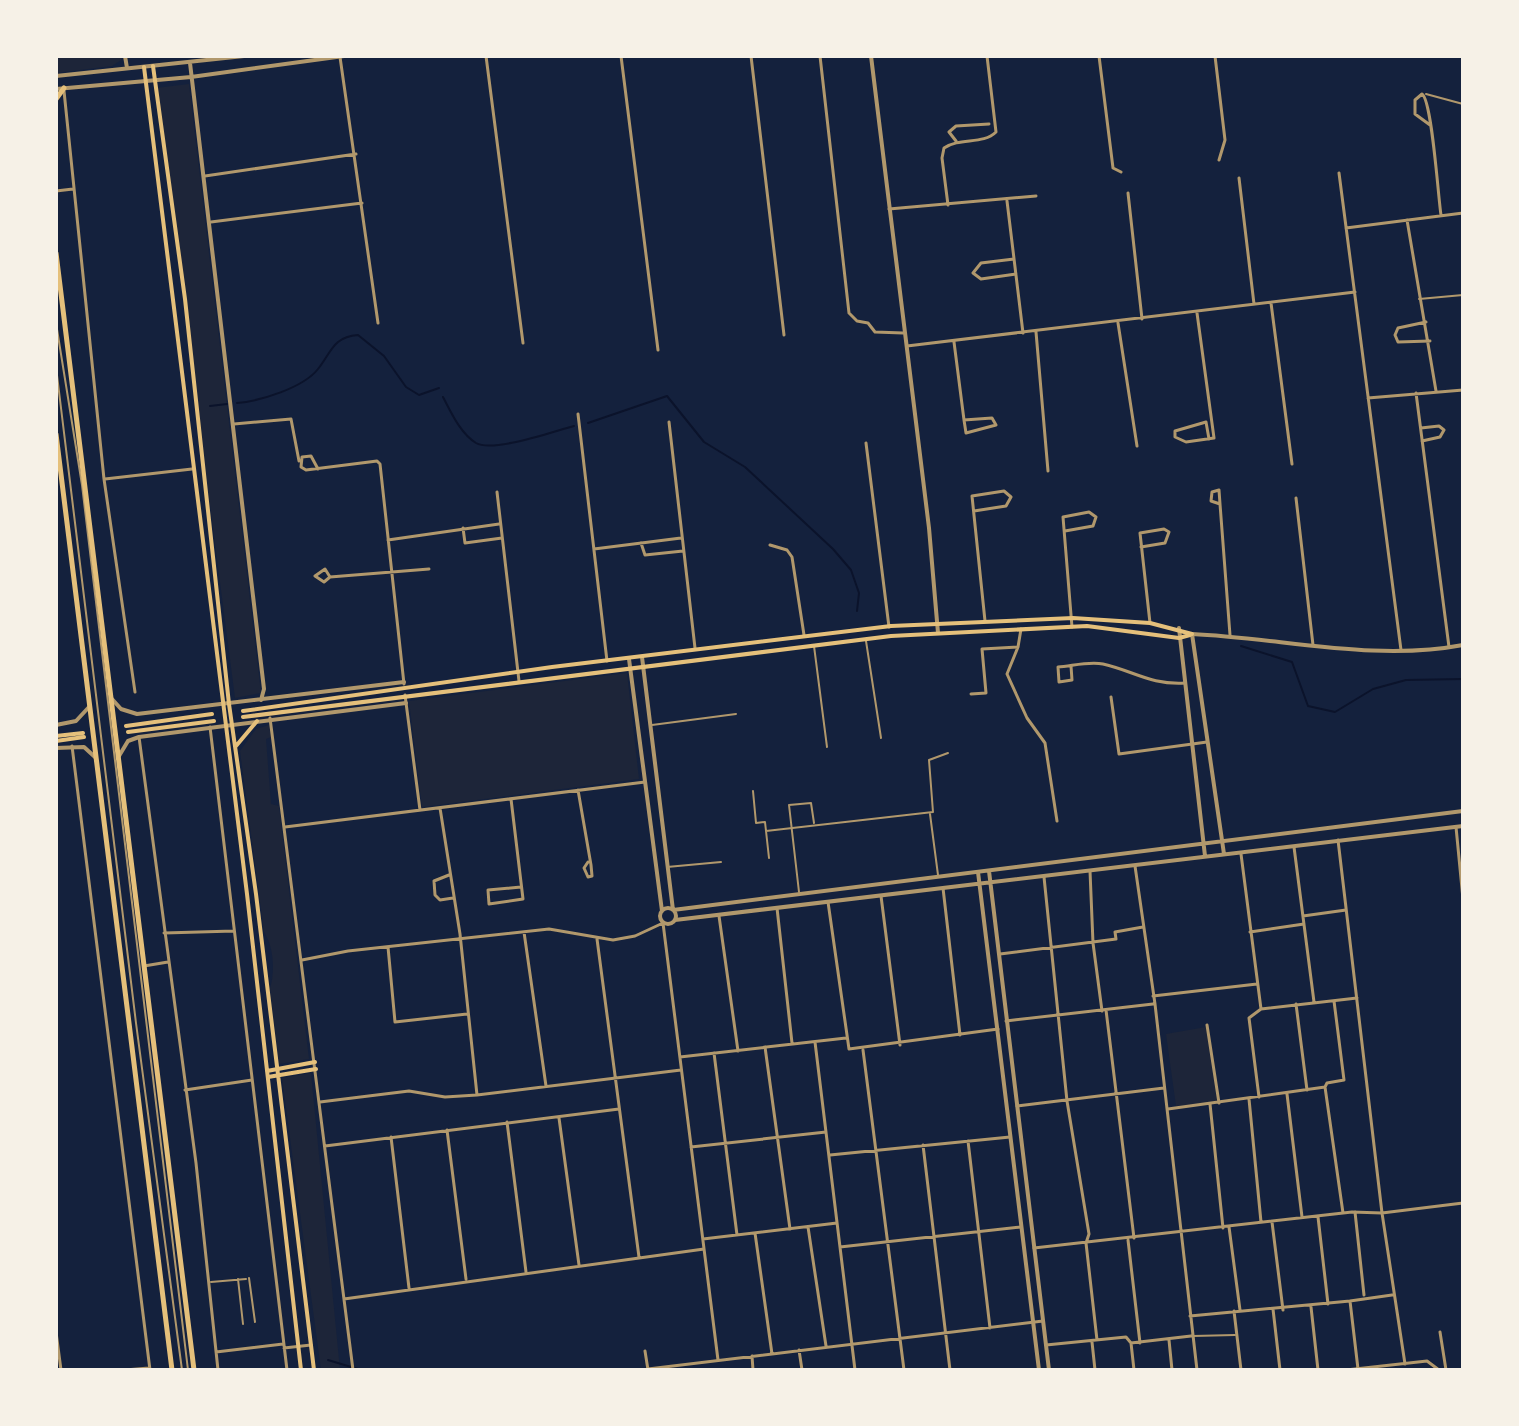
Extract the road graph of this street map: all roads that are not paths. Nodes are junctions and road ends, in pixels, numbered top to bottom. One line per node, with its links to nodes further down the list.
1 (125, 56): 15 (street)
2 (244, 56): 12 (street)
3 (342, 56): 17 (street); 28 (street)
4 (486, 56): 69 (street)
5 (621, 56): 71 (street)
6 (751, 56): 66 (street)
7 (820, 56): 64 (street)
8 (871, 56): 41 (street)
9 (987, 56): 27 (street)
10 (1099, 56): 30 (street)
11 (1215, 56): 29 (street)
12 (190, 63): 13 (street); 17 (street)
13 (153, 66): 14 (street); 18 (main road)
14 (144, 67): 15 (street); 19 (main road)
15 (127, 68): 16 (street)
16 (56, 76)
17 (191, 77): 18 (street); 32 (street)
18 (154, 80): 19 (street); 52 (main road)
19 (146, 81): 20 (street); 54 (main road)
20 (64, 88): 21 (street); 23 (main road); 34 (street)
21 (56, 89)
22 (1426, 94): 24 (street); 26 (street); 26 (street)
23 (56, 99)
24 (1463, 104)
25 (989, 124): 27 (street)
26 (1430, 125): 43 (street)
27 (956, 141): 40 (street)
28 (356, 154): 32 (street); 39 (street)
29 (1219, 160)
30 (1121, 172)
31 (1339, 173): 46 (street)
32 (205, 176): 45 (street)
33 (1239, 178): 56 (street)
34 (73, 189): 35 (street); 92 (street)
35 (56, 191)
36 (1128, 193): 58 (street)
37 (1036, 196): 38 (street)
38 (1007, 201): 40 (street); 48 (street)
39 (362, 203): 45 (street); 62 (street)
40 (948, 205): 41 (street)
41 (889, 209): 64 (street)
42 (1463, 213): 43 (street)
43 (1441, 215): 44 (street)
44 (1407, 220): 46 (street); 53 (street)
45 (211, 222): 80 (street)
46 (1346, 228): 50 (street)
47 (56, 253): 147 (main road)
48 (1014, 259): 49 (street); 49 (street)
49 (1016, 274): 65 (street)
50 (1355, 292): 55 (street); 76 (street)
51 (1463, 295): 53 (street)
52 (185, 299): 54 (street); 152 (main road)
53 (1419, 299): 60 (street)
54 (171, 300): 89 (main road)
55 (1271, 303): 56 (street); 88 (street)
56 (1254, 304): 57 (street)
57 (1197, 313): 58 (street); 83 (street)
58 (1142, 319): 59 (street)
59 (1118, 322): 63 (street); 86 (street)
60 (1427, 322): 67 (street); 67 (street)
61 (56, 323): 392 (street)
62 (378, 323)
63 (1036, 332): 65 (street); 91 (street)
64 (903, 333): 70 (street)
65 (1023, 333): 68 (street)
66 (784, 335)
67 (1430, 341): 74 (street)
68 (954, 342): 70 (street); 78 (street)
69 (523, 343)
70 (907, 346): 113 (street)
71 (658, 350)
72 (56, 367): 391 (street)
73 (1463, 390): 74 (street)
74 (1436, 391): 75 (street)
75 (1416, 393): 76 (street); 81 (street)
76 (1368, 398): 132 (street)
77 (578, 414): 106 (street)
78 (964, 420): 78 (street)
79 (669, 422): 101 (street)
80 (234, 424): 87 (street); 143 (street)
81 (1420, 428): 84 (street); 84 (street)
82 (56, 434): 153 (main road)
83 (1209, 439): 83 (street)
84 (1422, 441): 130 (street)
85 (866, 443): 115 (street)
86 (1137, 446)
87 (299, 462): 90 (street); 90 (street)
88 (1292, 464)
89 (192, 469): 92 (street); 152 (main road)
90 (318, 469): 102 (street)
91 (1048, 471)
92 (104, 479): 144 (street)
93 (497, 492): 97 (street)
94 (1296, 498): 127 (street)
95 (1220, 504): 123 (street)
96 (974, 511): 96 (street); 112 (street)
97 (501, 523): 98 (street); 100 (street)
98 (463, 528): 100 (street); 102 (street)
99 (1065, 531): 99 (street); 111 (street)
100 (502, 538): 139 (street)
101 (682, 538): 103 (street); 107 (street)
102 (388, 540): 109 (street)
103 (641, 543): 106 (street); 107 (street)
104 (770, 545): 122 (street)
105 (1141, 547): 105 (street); 114 (street)
106 (594, 549): 135 (street)
107 (683, 551): 131 (street)
108 (429, 569): 109 (street)
109 (392, 573): 110 (street); 142 (street)
110 (330, 577)
111 (1073, 618): 112 (main road); 114 (main road); 116 (street)
112 (985, 621): 113 (main road)
113 (938, 622): 115 (main road); 119 (street)
114 (1150, 623): 117 (main road)
115 (889, 627): 120 (main road)
116 (1072, 627): 118 (main road); 125 (main road)
117 (1179, 628): 121 (main road); 125 (street)
118 (1021, 629): 119 (main road); 129 (street)
119 (938, 633): 124 (main road)
120 (813, 634): 122 (main road); 126 (main road)
121 (1192, 634): 123 (street); 125 (main road); 169 (street)
122 (804, 635): 131 (main road)
123 (1230, 635): 127 (street)
124 (866, 638): 126 (main road); 168 (street)
125 (1179, 638): 141 (street)
126 (814, 644): 137 (main road); 172 (street)
127 (1313, 645): 132 (street)
128 (1463, 645): 130 (street)
129 (1018, 647): 145 (street); 186 (street)
130 (1449, 647): 132 (street)
131 (695, 650): 133 (main road)
132 (1401, 651)
133 (642, 657): 134 (main road); 137 (street)
134 (629, 659): 135 (main road); 138 (street)
135 (607, 661): 139 (main road)
136 (1071, 666): 136 (street); 141 (street)
137 (644, 669): 138 (main road); 161 (street)
138 (631, 670): 140 (main road); 162 (street)
139 (517, 671): 140 (street); 142 (main road)
140 (519, 681): 146 (main road)
141 (1185, 683): 170 (street)
142 (404, 685): 146 (main road); 149 (street)
143 (264, 689): 149 (street); 150 (street)
144 (135, 692)
145 (971, 694)
146 (405, 695): 151 (street)
147 (111, 697): 152 (street); 176 (main road)
148 (1111, 697): 170 (street)
149 (272, 698): 150 (street)
150 (261, 700): 152 (street)
151 (406, 703): 156 (street); 183 (street)
152 (226, 705): 158 (main road); 159 (main road)
153 (89, 707): 160 (street); 177 (main road)
154 (736, 714): 161 (street)
155 (213, 717): 164 (main road)
156 (270, 718): 157 (street); 189 (street)
157 (257, 721): 159 (street); 174 (main road)
158 (225, 724): 159 (street); 163 (street); 277 (main road)
159 (232, 724): 174 (main road)
160 (56, 725)
161 (651, 725): 162 (street); 206 (street)
162 (638, 726): 178 (street)
163 (210, 727): 166 (street); 234 (street)
164 (127, 729)
165 (84, 735): 167 (main road)
166 (139, 737): 176 (street); 237 (street)
167 (56, 738)
168 (881, 738)
169 (1207, 742): 170 (street); 194 (street)
170 (1193, 744): 196 (street)
171 (72, 746): 173 (street); 177 (street); 385 (street)
172 (827, 747)
173 (56, 748)
174 (235, 748): 276 (main road)
175 (948, 753): 185 (street)
176 (119, 756): 246 (main road)
177 (96, 758): 390 (main road)
178 (645, 782): 179 (street); 227 (street)
179 (578, 790): 181 (street); 203 (street)
180 (753, 791): 193 (street)
181 (511, 799): 182 (street); 215 (street)
182 (440, 808): 183 (street); 210 (street)
183 (420, 810): 189 (street)
184 (1463, 811): 192 (street)
185 (932, 812): 187 (street); 211 (street)
186 (1057, 821)
187 (814, 825): 191 (street); 191 (street)
188 (1463, 826): 190 (street)
189 (285, 827): 244 (street)
190 (1456, 827): 195 (street); 221 (street)
191 (792, 828): 193 (street); 217 (street)
192 (1302, 830): 194 (street); 197 (street)
193 (766, 831): 202 (street)
194 (1222, 840): 196 (street); 200 (street)
195 (1338, 840): 197 (street); 226 (street)
196 (1204, 842): 201 (street); 207 (street)
197 (1304, 844): 198 (street)
198 (1294, 846): 199 (street); 229 (street)
199 (1241, 853): 200 (street); 236 (street)
200 (1224, 854): 201 (street)
201 (1205, 856): 205 (street)
202 (769, 858)
203 (588, 862): 203 (street)
204 (721, 862): 206 (street)
205 (1134, 865): 208 (street); 233 (street)
206 (667, 867): 219 (street)
207 (989, 871): 209 (street); 213 (street)
208 (1090, 871): 212 (street); 240 (street)
209 (978, 872): 211 (street); 214 (street)
210 (449, 875): 220 (street); 220 (street)
211 (938, 876): 217 (street)
212 (1044, 877): 213 (street); 242 (street)
213 (990, 883): 214 (street); 243 (street)
214 (980, 884): 216 (street); 260 (street)
215 (521, 887): 215 (street)
216 (943, 888): 218 (street); 261 (street)
217 (799, 894): 223 (street)
218 (881, 896): 222 (street); 265 (street)
219 (671, 897): 223 (street); 225 (street)
220 (453, 899): 239 (street)
221 (1463, 899)
222 (828, 902): 224 (street); 262 (street)
223 (687, 908): 225 (street)
224 (777, 908): 228 (street); 264 (street)
225 (673, 910): 227 (street); 230 (street)
226 (1346, 910): 229 (street); 249 (street)
227 (662, 911): 231 (street)
228 (719, 915): 230 (street); 268 (street)
229 (1303, 916): 232 (street)
230 (675, 920): 231 (street)
231 (663, 923): 238 (street); 270 (street)
232 (1304, 924): 236 (street); 251 (street)
233 (1143, 927): 240 (street); 248 (street)
234 (234, 931): 237 (street); 279 (street)
235 (524, 932): 238 (street); 239 (street); 280 (street)
236 (1250, 932): 247 (street)
237 (164, 933): 245 (street)
238 (596, 939): 278 (street)
239 (458, 940): 241 (street); 256 (street)
240 (1093, 943): 242 (street); 255 (street)
241 (388, 947): 244 (street); 256 (street)
242 (1052, 948): 243 (street); 257 (street)
243 (999, 954): 258 (street)
244 (302, 960): 271 (street)
245 (168, 962): 246 (street); 283 (street)
246 (144, 966): 392 (main road)
247 (1257, 984): 248 (street); 254 (street)
248 (1153, 996): 252 (street)
249 (1357, 998): 250 (street); 314 (street)
250 (1334, 1001): 251 (street); 281 (street)
251 (1314, 1002): 253 (street)
252 (1155, 1004): 255 (street); 275 (street)
253 (1296, 1004): 254 (street); 284 (street)
254 (1261, 1009): 288 (street)
255 (1104, 1010): 257 (street); 286 (street)
256 (467, 1014): 287 (street)
257 (1057, 1017): 258 (street); 290 (street)
258 (1006, 1021): 294 (street)
259 (1207, 1025): 292 (street)
260 (998, 1029): 261 (street); 303 (street)
261 (960, 1035): 265 (street)
262 (846, 1038): 263 (street); 267 (street)
263 (815, 1042): 264 (street); 300 (street)
264 (792, 1044): 266 (street)
265 (900, 1045): 267 (street)
266 (765, 1047): 268 (street); 302 (street)
267 (863, 1050): 309 (street)
268 (738, 1051): 269 (street)
269 (714, 1053): 270 (street); 305 (street)
270 (680, 1057): 273 (street)
271 (315, 1062): 272 (street); 276 (main road)
272 (316, 1069): 276 (main road); 291 (street)
273 (682, 1070): 278 (street); 308 (street)
274 (1168, 1070): 275 (street)
275 (1162, 1071): 282 (street)
276 (276, 1072): 277 (main road); 371 (main road)
277 (267, 1074): 374 (main road)
278 (614, 1078): 280 (street); 295 (street)
279 (252, 1080): 283 (street); 373 (street)
280 (546, 1086): 287 (street)
281 (1325, 1087): 284 (street); 313 (street)
282 (1164, 1088): 286 (street); 296 (street)
283 (184, 1090): 342 (street)
284 (1307, 1090): 285 (street)
285 (1287, 1093): 288 (street); 315 (street)
286 (1115, 1094): 290 (street); 331 (street)
287 (477, 1095): 291 (street)
288 (1259, 1097): 289 (street)
289 (1249, 1099): 292 (street); 319 (street)
290 (1067, 1101): 294 (street); 333 (street)
291 (320, 1102): 307 (street)
292 (1219, 1103): 293 (street)
293 (1210, 1104): 296 (street); 323 (street)
294 (1016, 1106): 335 (street)
295 (619, 1109): 297 (street); 337 (street)
296 (1167, 1109): 327 (street)
297 (559, 1116): 298 (street); 338 (street)
298 (507, 1122): 299 (street); 339 (street)
299 (447, 1130): 301 (street); 341 (street)
300 (826, 1132): 302 (street); 310 (street)
301 (391, 1137): 307 (street); 343 (street)
302 (778, 1137): 305 (street); 324 (street)
303 (1010, 1137): 304 (street); 321 (street)
304 (968, 1141): 306 (street); 325 (street)
305 (726, 1143): 308 (street); 328 (street)
306 (923, 1145): 309 (street); 329 (street)
307 (325, 1146): 346 (street)
308 (691, 1147): 330 (street)
309 (876, 1150): 310 (street); 332 (street)
310 (829, 1155): 318 (street)
311 (1463, 1203): 314 (street)
312 (1355, 1212): 313 (street); 314 (street); 345 (street)
313 (1343, 1213): 316 (street)
314 (1382, 1213): 344 (street)
315 (1302, 1217): 316 (street); 317 (street)
316 (1318, 1217): 348 (street)
317 (1272, 1222): 319 (street); 352 (street)
318 (837, 1223): 320 (street); 334 (street)
319 (1261, 1223): 322 (street)
320 (808, 1227): 324 (street); 375 (street)
321 (1021, 1227): 325 (street); 357 (street)
322 (1229, 1227): 323 (street); 351 (street)
323 (1223, 1228): 327 (street)
324 (790, 1229): 326 (street)
325 (979, 1232): 329 (street); 359 (street)
326 (755, 1233): 328 (street); 380 (street)
327 (1179, 1233): 331 (street); 354 (street)
328 (737, 1235): 330 (street)
329 (934, 1237): 332 (street); 362 (street)
330 (703, 1239): 336 (street)
331 (1131, 1239): 333 (street); 369 (street)
332 (887, 1242): 334 (street); 365 (street)
333 (1086, 1243): 335 (street); 366 (street)
334 (840, 1247): 370 (street)
335 (1034, 1248): 355 (street)
336 (704, 1249): 337 (street); 382 (street)
337 (639, 1257): 338 (street)
338 (579, 1265): 339 (street)
339 (526, 1272): 341 (street)
340 (238, 1279): 342 (street); 356 (street); 358 (street)
341 (466, 1279): 343 (street)
342 (209, 1282): 378 (street)
343 (409, 1288): 346 (street)
344 (1394, 1295): 345 (street); 384 (street)
345 (1364, 1297): 347 (street)
346 (344, 1299): 397 (street)
347 (1350, 1300): 348 (street); 387 (street)
348 (1328, 1304): 349 (street)
349 (1311, 1307): 352 (street); 412 (street)
350 (1273, 1309): 351 (street); 352 (street); 411 (street)
351 (1240, 1310): 353 (street)
352 (1283, 1310)
353 (1234, 1311): 354 (street); 363 (street)
354 (1190, 1316): 364 (street)
355 (1043, 1321): 357 (street); 372 (street)
356 (255, 1322)
357 (1033, 1322): 359 (street); 404 (street)
358 (243, 1324)
359 (990, 1328): 362 (street)
360 (56, 1332): 379 (street)
361 (1440, 1332): 415 (street)
362 (945, 1333): 365 (street); 403 (street)
363 (1236, 1335): 364 (street); 410 (street)
364 (1192, 1336): 367 (street); 409 (street)
365 (900, 1338): 370 (street); 402 (street)
366 (1094, 1340): 368 (street); 372 (street); 406 (street)
367 (1169, 1340): 369 (street); 408 (street)
368 (1130, 1341): 369 (street); 407 (street)
369 (1140, 1343)
370 (852, 1344): 375 (street); 401 (street)
371 (311, 1345): 374 (street); 396 (main road)
372 (1046, 1345): 405 (street)
373 (284, 1346): 374 (street); 378 (street); 394 (street)
374 (298, 1346): 395 (main road)
375 (826, 1347): 376 (street)
376 (799, 1350): 380 (street); 400 (street)
377 (645, 1351): 386 (street)
378 (216, 1352): 393 (street)
379 (57, 1353): 388 (street)
380 (772, 1354): 381 (street)
381 (752, 1356): 382 (street); 399 (street)
382 (718, 1360): 383 (street)
383 (699, 1362): 386 (street); 398 (street)
384 (1405, 1364): 387 (street); 414 (street)
385 (150, 1369): 389 (street)
386 (648, 1369)
387 (1358, 1369): 413 (street)
388 (61, 1370)
389 (125, 1370)
390 (172, 1370)
391 (182, 1370)
392 (191, 1370)
393 (218, 1370)
394 (287, 1370)
395 (301, 1370)
396 (314, 1370)
397 (353, 1370)
398 (700, 1370)
399 (753, 1370)
400 (802, 1370)
401 (855, 1370)
402 (904, 1370)
403 (950, 1370)
404 (1039, 1370)
405 (1049, 1370)
406 (1095, 1370)
407 (1134, 1370)
408 (1172, 1370)
409 (1197, 1370)
410 (1241, 1370)
411 (1280, 1370)
412 (1318, 1370)
413 (1346, 1370)
414 (1439, 1370)
415 (1446, 1370)

